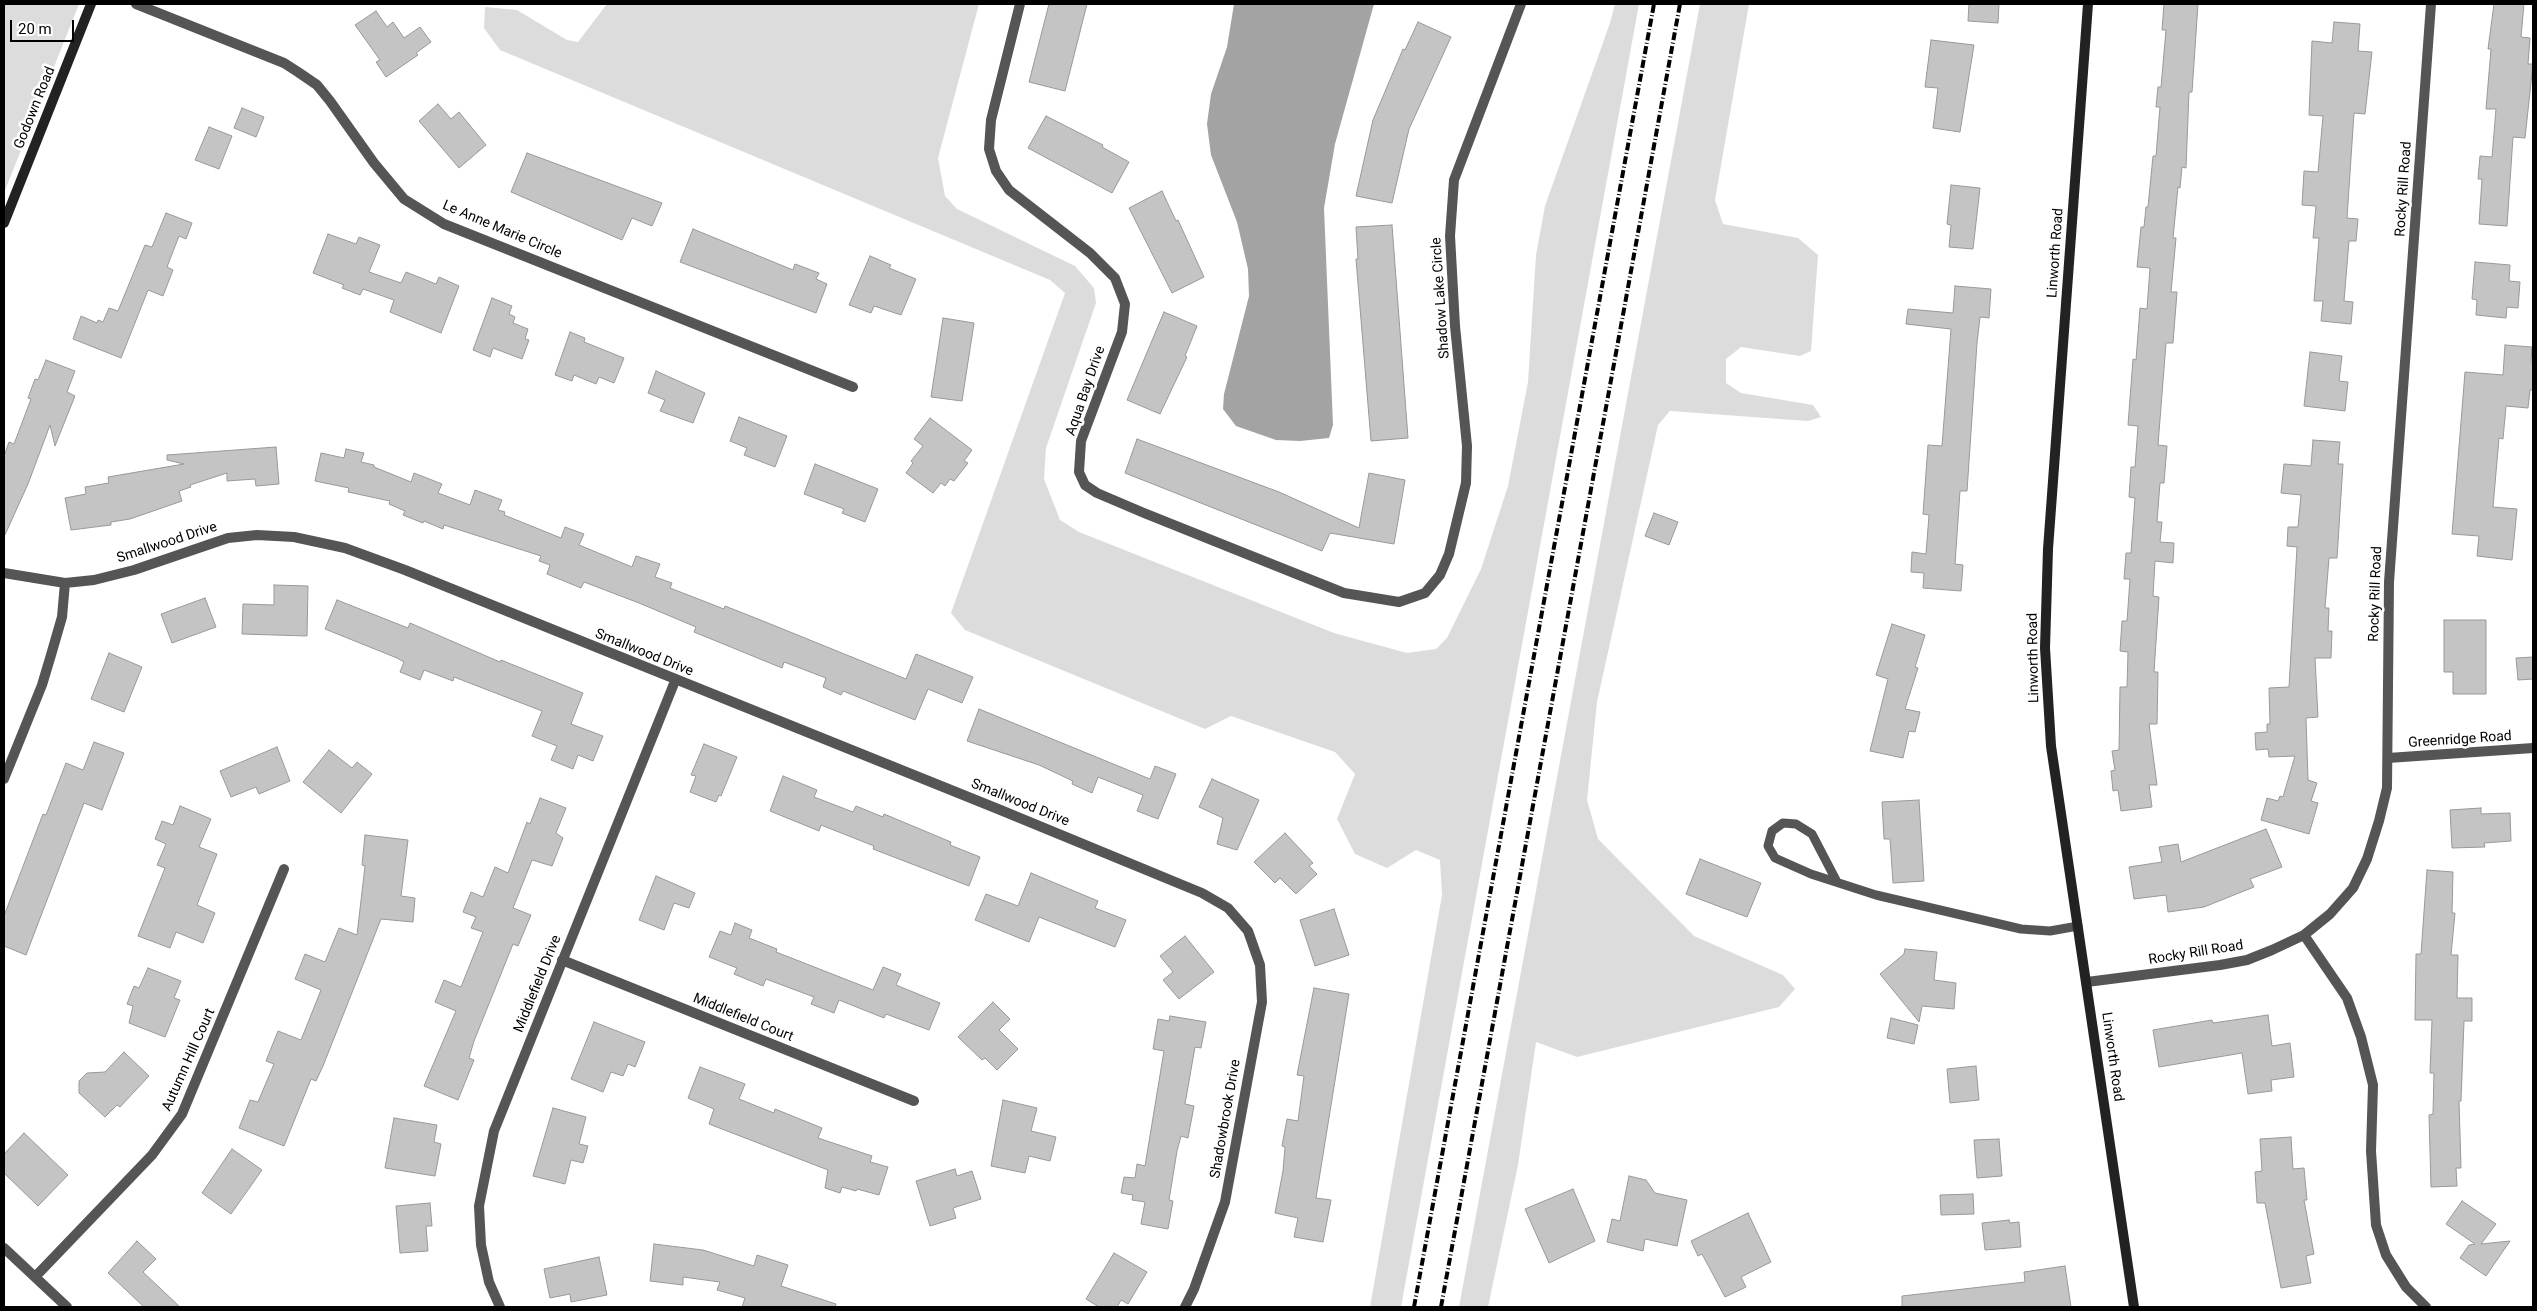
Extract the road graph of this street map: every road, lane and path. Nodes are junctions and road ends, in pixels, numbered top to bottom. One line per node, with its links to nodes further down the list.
1 (91, 4): 7 (main road, Godown Road)
2 (136, 4): 8 (street, Le Anne Marie Circle)
3 (1020, 4): 11 (street, Aqua Bay Drive)
4 (1521, 4): 11 (street, Shadow Lake Circle)
5 (2088, 4): 18 (main road, Linworth Road)
6 (2431, 4): 14 (street, Rocky Rill Road)
7 (4, 223)
8 (853, 387)
9 (4, 573): 10 (street, Smallwood Drive)
10 (65, 583): 12 (street, Smallwood Drive); 15 (street)
11 (1425, 593)
12 (675, 681): 19 (street, Smallwood Drive); 21 (street, Middlefield Drive)
13 (2533, 748): 14 (street, Greenridge Road)
14 (2388, 758): 20 (street, Rocky Rill Road)
15 (4, 779)
16 (284, 869): 25 (street, Autumn Hill Court)
17 (1837, 882): 17 (lane); 18 (lane)
18 (2078, 926): 22 (main road, Linworth Road)
19 (1248, 931): 28 (street, Shadowbrook Drive)
20 (2304, 936): 22 (street, Rocky Rill Road); 30 (street)
21 (562, 960): 23 (street, Middlefield Court); 27 (street, Middlefield Drive)
22 (2087, 982): 29 (main road, Linworth Road)
23 (914, 1101)
24 (4, 1248): 25 (street)
25 (35, 1277): 26 (street)
26 (67, 1307)
27 (500, 1307)
28 (1185, 1307)
29 (2134, 1307)
30 (2426, 1307)

